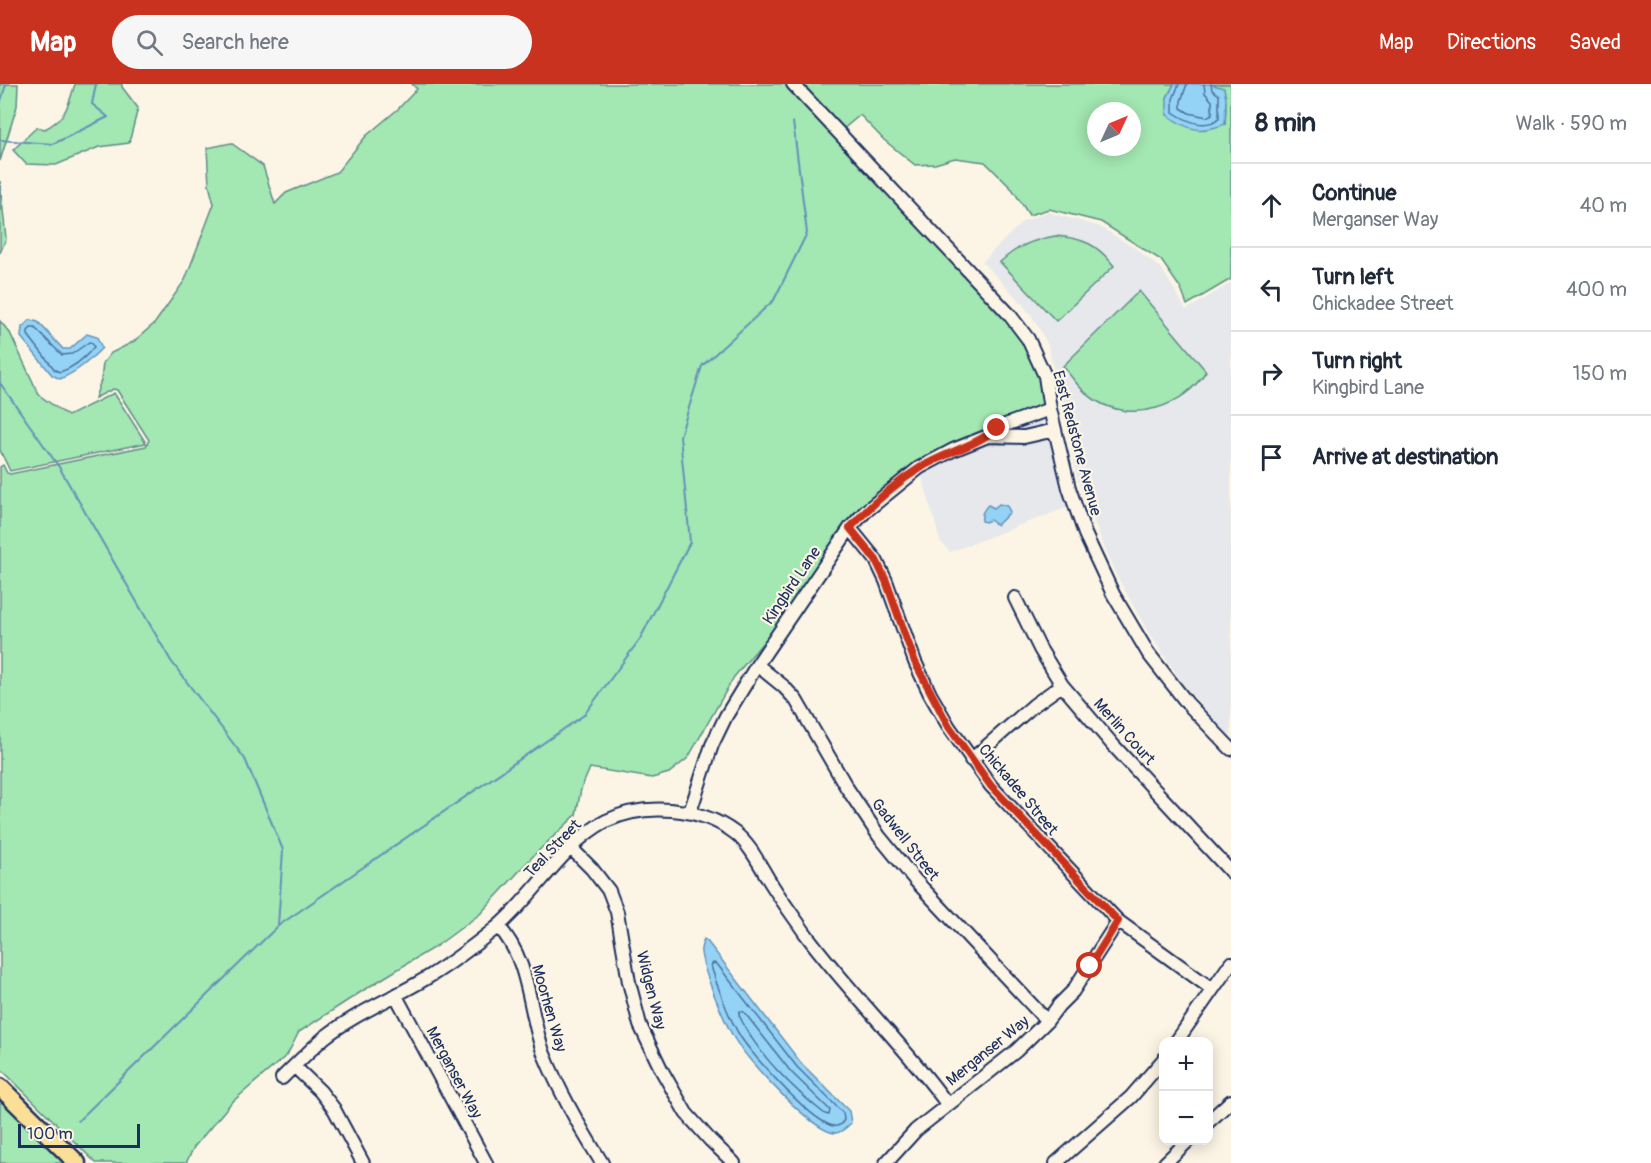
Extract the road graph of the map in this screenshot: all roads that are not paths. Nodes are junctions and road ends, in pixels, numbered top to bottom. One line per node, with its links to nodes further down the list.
1 (793, 84): 2 (street, East Redstone Avenue)
2 (1050, 409): 3 (street, East Redstone Avenue); 4 (street, Kingbird Lane)
3 (1055, 430): 4 (street, Kingbird Lane); 9 (street, East Redstone Avenue)
4 (988, 436): 5 (street, Kingbird Lane)
5 (850, 528): 7 (street, Kingbird Lane); 10 (street, Chickadee Street)
6 (1015, 598): 8 (street, Merlin Court)
7 (756, 665): 11 (street, Kingbird Lane); 19 (street, Gadwell Street)
8 (1062, 685): 10 (street); 13 (street, Merlin Court)
9 (1231, 749)
10 (971, 759): 14 (street, Chickadee Street)
11 (690, 812): 12 (street, Teal Street); 26 (street, Teal Street)
12 (571, 848): 15 (street, Teal Street); 33 (street, Widgen Way)
13 (1231, 872)
14 (1118, 921): 17 (street, Chickadee Street); 19 (street, Merganser Way)
15 (498, 926): 18 (street, Teal Street); 32 (street, Moorhen Way)
16 (1231, 963): 17 (street)
17 (1212, 989): 20 (street)
18 (396, 996): 22 (street, Teal Street); 31 (street, Merganser Way)
19 (1047, 1021): 26 (street, Merganser Way)
20 (1179, 1037)
21 (1159, 1065): 35 (street)
22 (294, 1066): 23 (street, Teal Street); 30 (street)
23 (282, 1078)
24 (0, 1087): 29 (highway)
25 (1231, 1101): 27 (street)
26 (947, 1104): 34 (street, Merganser Way)
27 (1213, 1118)
28 (1184, 1145): 36 (street)
29 (77, 1163)
30 (363, 1163)
31 (486, 1163)
32 (602, 1163)
33 (734, 1163)
34 (886, 1163)
35 (1056, 1163)
36 (1165, 1163)

